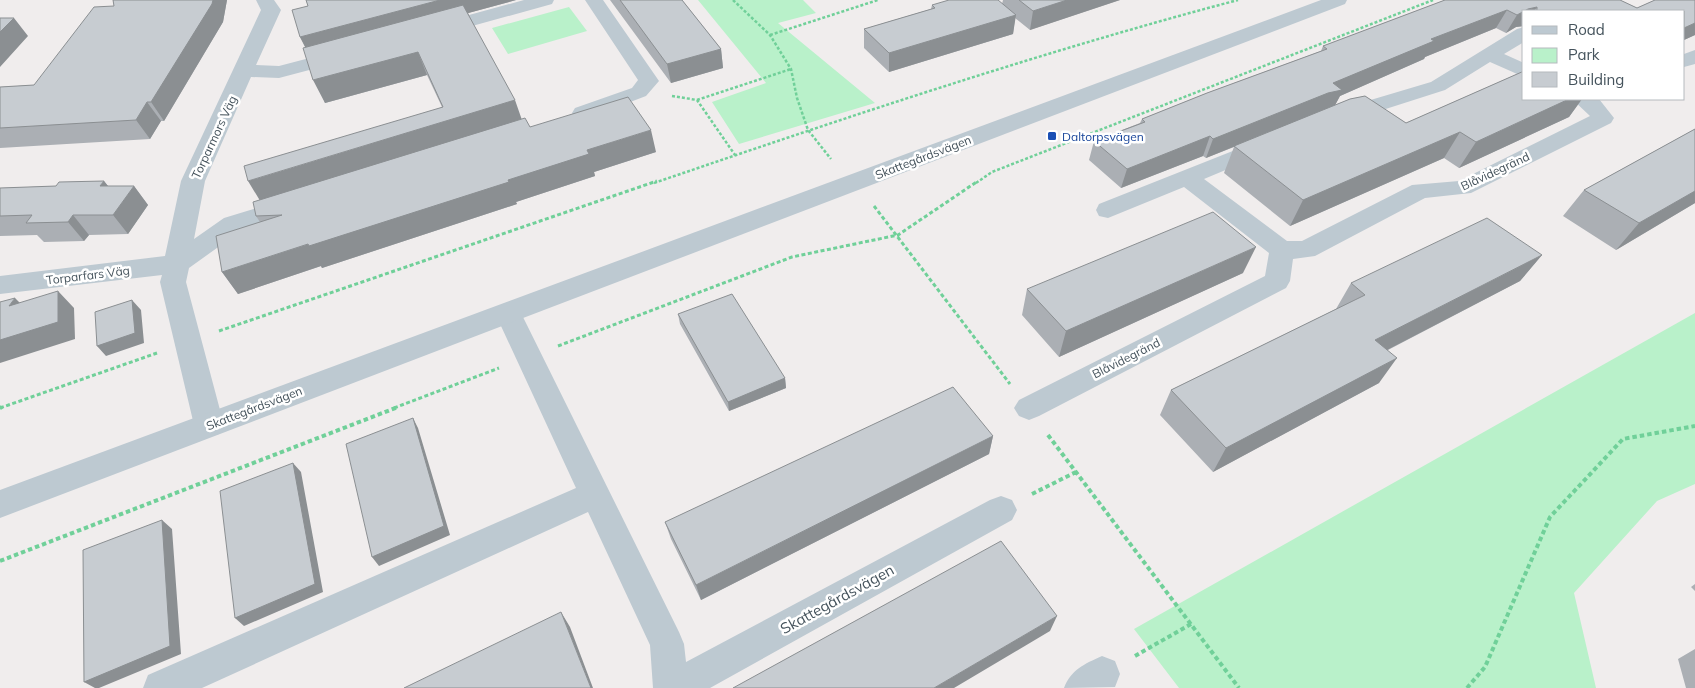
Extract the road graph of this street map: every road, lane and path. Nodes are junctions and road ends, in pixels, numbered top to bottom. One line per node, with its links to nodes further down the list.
1 (265, 0): 16 (street, Torparmors Väg)
2 (545, 0): 9 (street)
3 (594, 0): 17 (street)
4 (733, 0): 11 (path)
5 (878, 0): 11 (path)
6 (1238, 0): 22 (path)
7 (1338, 0): 34 (street, Skattegårdsvägen)
8 (1433, 0): 30 (path)
9 (422, 34)
10 (1522, 34): 13 (street)
11 (770, 35): 14 (path)
12 (365, 49): 16 (street)
13 (1489, 54): 15 (street); 21 (street)
14 (791, 69): 18 (path); 22 (path)
15 (1522, 70)
16 (245, 71): 32 (street, Torparmors Väg)
17 (639, 92): 18 (path); 20 (street)
18 (697, 100): 24 (path)
19 (1594, 100): 31 (street, Blåvidegränd)
20 (567, 119)
21 (1328, 119)
22 (808, 130): 24 (path); 25 (path)
23 (1284, 137): 26 (street)
24 (734, 155): 35 (path)
25 (834, 164)
26 (1187, 178): 29 (street); 31 (street)
27 (316, 198): 32 (street)
28 (868, 200): 30 (path)
29 (1108, 210)
30 (898, 235): 36 (path); 38 (path)
31 (1282, 250): 38 (street, Blåvidegränd)
32 (176, 264): 33 (street, Torparfars Väg); 35 (street, Torparmors Väg)
33 (0, 285)
34 (508, 313): 36 (street, Skattegårdsvägen); 39 (street, Skattegårdsvägen)
35 (189, 341): 37 (path); 39 (street, Torparmors Väg)
36 (530, 356): 42 (street, Skattegårdsvägen); 45 (path)
37 (0, 408)
38 (1028, 408): 41 (path)
39 (210, 425): 43 (street, Skattegårdsvägen)
40 (1695, 426): 51 (path)
41 (1076, 472): 44 (path); 46 (path)
42 (596, 494): 48 (street); 49 (street, Skattegårdsvägen)
43 (0, 504)
44 (1001, 510): 49 (street, Skattegårdsvägen)
45 (0, 561)
46 (1191, 624): 47 (path); 50 (path)
47 (1092, 681)
48 (162, 688)
49 (673, 688)
50 (1239, 688)
51 (1467, 688)

